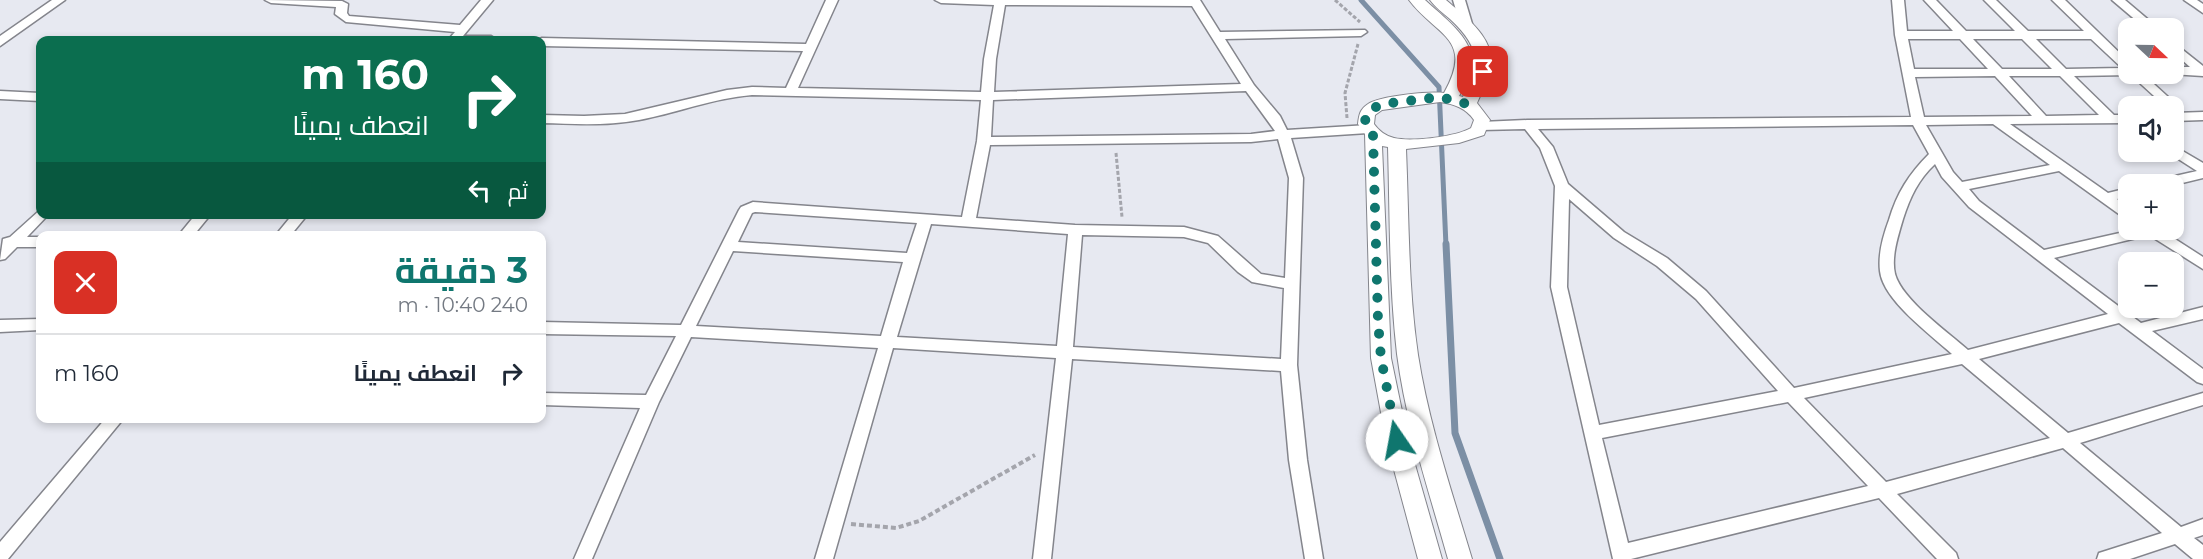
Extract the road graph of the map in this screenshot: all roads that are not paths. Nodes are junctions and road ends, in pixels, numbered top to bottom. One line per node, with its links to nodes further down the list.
1 (59, 0): 29 (street)
2 (271, 0): 21 (street)
3 (487, 0): 21 (street)
4 (832, 0): 31 (street)
5 (941, 0): 16 (street)
6 (1416, 0): 47 (street)
7 (1437, 0): 20 (street)
8 (1459, 0): 20 (street)
9 (1898, 0): 23 (street)
10 (1930, 0): 27 (street)
11 (1990, 0): 28 (street)
12 (2058, 0): 24 (street)
13 (2118, 0): 19 (street)
14 (2190, 0): 18 (street)
15 (1079, 1): 16 (street); 17 (street)
16 (1000, 2): 44 (street)
17 (1195, 2): 26 (street)
18 (2203, 10)
19 (2140, 18)
20 (1467, 27): 48 (street)
21 (463, 29): 25 (street)
22 (1360, 32): 26 (street)
23 (1901, 35): 27 (street); 37 (street)
24 (2095, 35): 28 (street); 33 (street)
25 (457, 36)
26 (1215, 36): 41 (street)
27 (1964, 36): 28 (street); 38 (street)
28 (2025, 36): 39 (street)
29 (0, 42)
30 (546, 42): 31 (street)
31 (808, 48): 42 (street)
32 (2184, 55): 35 (street)
33 (2118, 57)
34 (2184, 71): 35 (street)
35 (2203, 71)
36 (2118, 72): 39 (street)
37 (1908, 73): 38 (street); 56 (street)
38 (1999, 73): 39 (street); 54 (street)
39 (2063, 73): 52 (street)
40 (2147, 84): 45 (street)
41 (1249, 87): 44 (street); 60 (street)
42 (791, 90): 44 (street); 51 (street)
43 (0, 95): 46 (street)
44 (988, 96): 61 (street)
45 (2161, 96)
46 (36, 97)
47 (1450, 98): 48 (street); 59 (street)
48 (1467, 104): 58 (street)
49 (2203, 116): 50 (street)
50 (2184, 117)
51 (546, 119)
52 (2110, 119): 53 (street); 54 (street)
53 (2118, 119)
54 (2043, 120): 55 (street)
55 (1997, 121): 56 (street); 65 (street)
56 (1918, 122): 57 (street); 63 (street)
57 (1527, 124): 58 (street); 68 (street)
58 (1481, 126): 62 (street)
59 (1371, 132): 60 (street); 62 (street); 122 (street)
60 (1283, 134): 61 (street); 90 (street)
61 (984, 141): 77 (street)
62 (1397, 144): 123 (street)
63 (1935, 156): 69 (street); 102 (street)
64 (2184, 158): 66 (street)
65 (2060, 167): 69 (street); 71 (street)
66 (2203, 172): 67 (street)
67 (2184, 177)
68 (1562, 186): 105 (street); 110 (street)
69 (1958, 187): 87 (street)
70 (2118, 195): 71 (street)
71 (2105, 198): 72 (street)
72 (2118, 207)
73 (36, 219): 83 (street)
74 (200, 219): 79 (street)
75 (297, 219): 80 (street)
76 (926, 221): 77 (street); 85 (street); 88 (street)
77 (968, 224): 78 (street)
78 (1075, 230): 90 (street); 101 (street)
79 (189, 231)
80 (286, 231)
81 (2118, 238): 87 (street)
82 (2166, 240): 89 (street)
83 (7, 242): 84 (street); 86 (street)
84 (36, 242)
85 (727, 246): 88 (street); 99 (street)
86 (0, 255)
87 (2041, 256): 91 (street)
88 (912, 258): 100 (street)
89 (2203, 264)
90 (1292, 284): 103 (street)
91 (2118, 313)
92 (2203, 313): 98 (street)
93 (2118, 317): 102 (street)
94 (2125, 318): 98 (street)
95 (36, 325): 96 (street)
96 (0, 326)
97 (546, 328): 99 (street)
98 (2140, 329): 104 (street)
99 (686, 331): 100 (street); 108 (street)
100 (887, 342): 101 (street); 119 (street)
101 (1065, 351): 103 (street); 120 (street)
102 (1965, 357): 105 (street); 111 (street)
103 (1289, 364): 121 (street)
104 (2203, 378)
105 (1791, 395): 110 (street); 112 (street)
106 (546, 399): 108 (street)
107 (2203, 399): 111 (street)
108 (651, 402): 118 (street)
109 (112, 423): 115 (street)
110 (1592, 433): 116 (street)
111 (2065, 441): 112 (street); 114 (street)
112 (1884, 490): 116 (street); 124 (street)
113 (2203, 527): 114 (street)
114 (2178, 536): 117 (street); 125 (street)
115 (0, 555)
116 (1621, 556)
117 (2203, 556)
118 (583, 559)
119 (824, 559)
120 (1042, 559)
121 (1314, 559)
122 (1430, 559)
123 (1460, 559)
124 (1949, 559)
125 (2106, 559)

